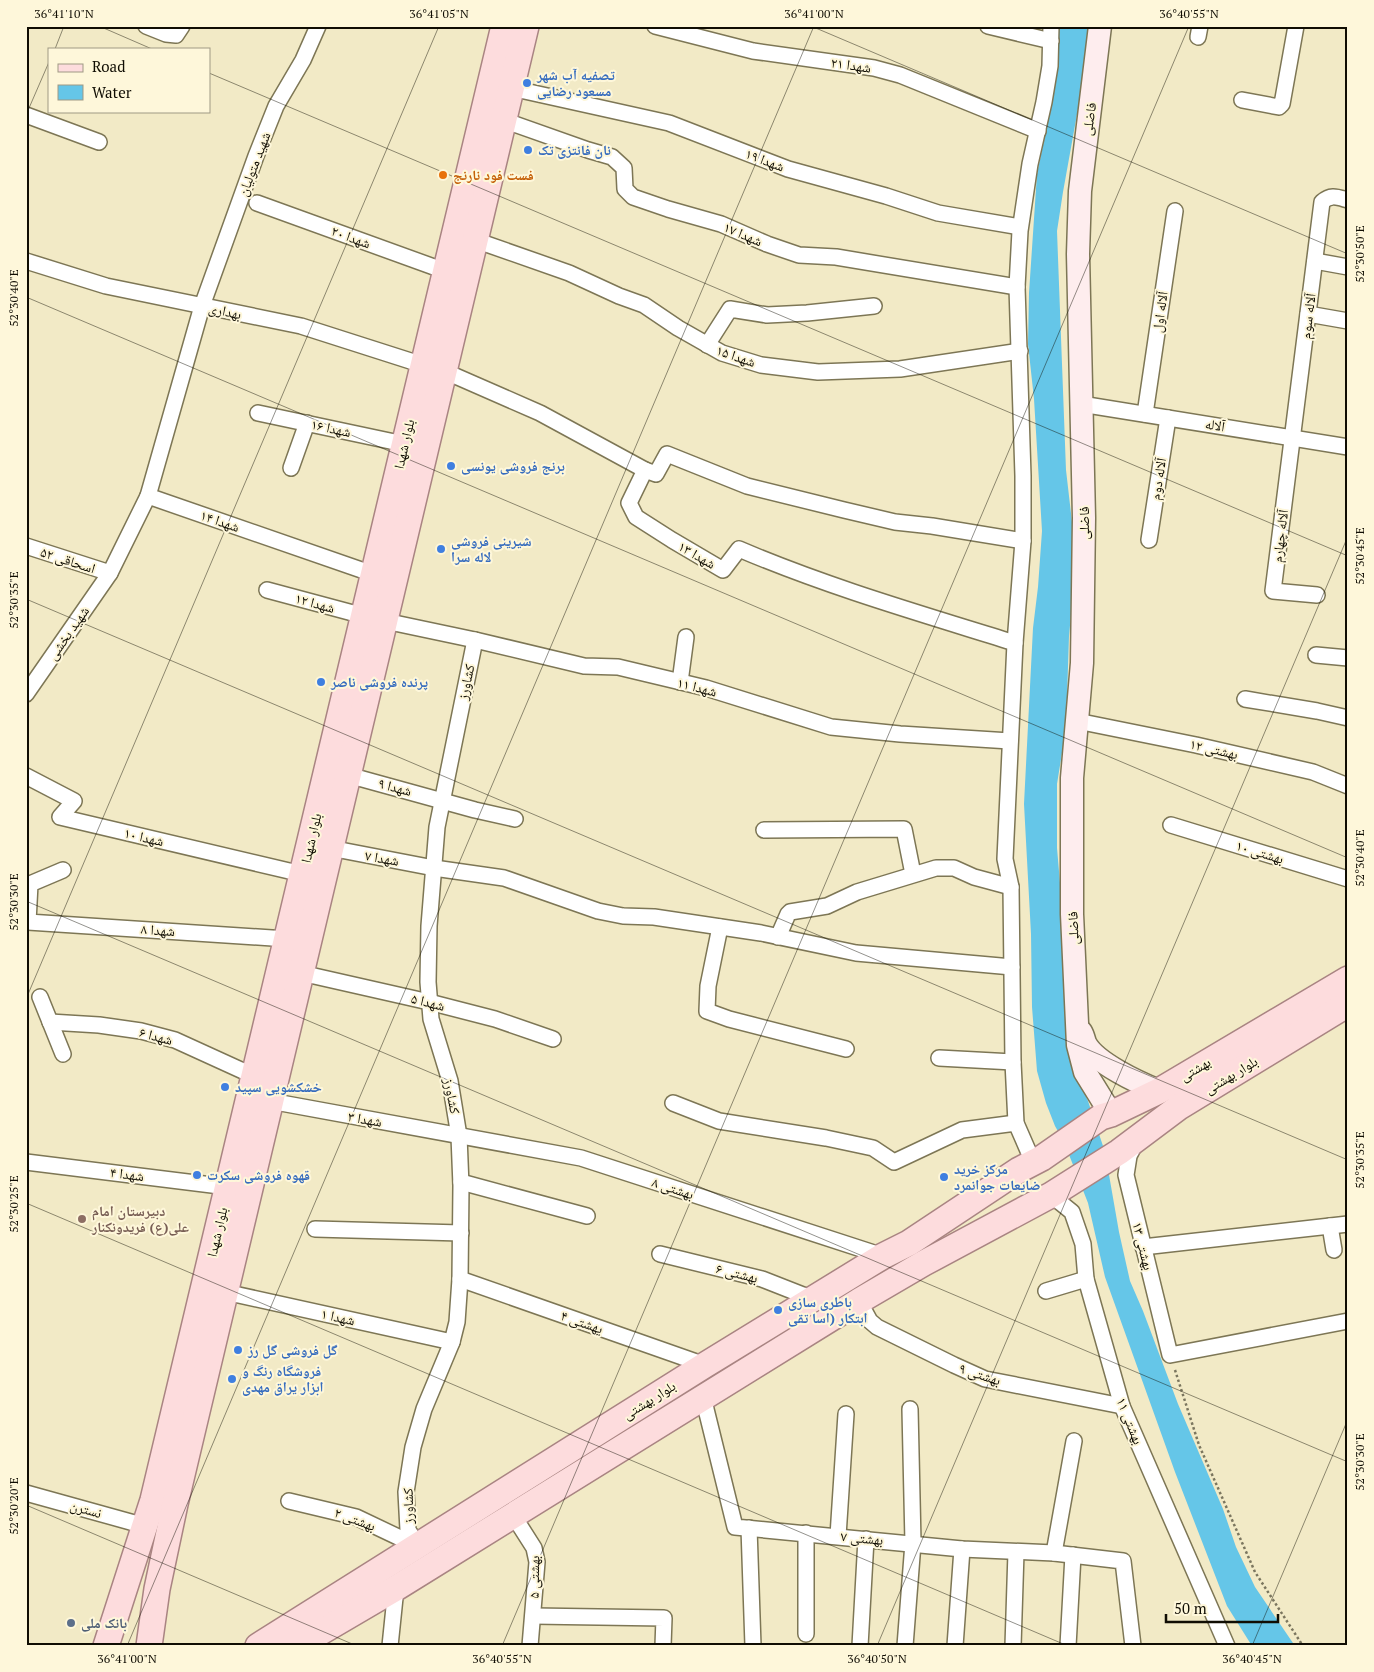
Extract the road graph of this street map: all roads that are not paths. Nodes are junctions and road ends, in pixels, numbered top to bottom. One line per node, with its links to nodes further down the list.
1 (146, 26): 2 (street)
2 (182, 26)
3 (318, 26): 26 (street, شهید متولیان)
4 (655, 26): 14 (street, شهدا ۲۱)
5 (988, 26): 9 (street)
6 (1100, 26): 33 (main road, فاضلی)
7 (1296, 26): 11 (street)
8 (514, 28): 10 (main road, بلوار شهدا); 24 (main road, بلوار شهدا)
9 (1051, 34): 14 (street)
10 (511, 88): 13 (main road, بلوار شهدا); 19 (street, شهدا ۱۹)
11 (1242, 100)
12 (26, 115): 15 (street)
13 (504, 120): 20 (main road, بلوار شهدا); 25 (street, شهدا ۱۷)
14 (1038, 131): 19 (street)
15 (99, 142)
16 (1348, 200): 22 (street, آلاله سوم)
17 (257, 203): 24 (street, شهدا ۲۰)
18 (1175, 211): 35 (street, آلاله اول)
19 (1020, 227): 25 (street)
20 (475, 240): 30 (street, شهدا ۱۵); 32 (main road, بلوار شهدا)
21 (26, 261): 26 (street, بهداری)
22 (1315, 261): 23 (street); 28 (street, آلاله سوم)
23 (1348, 267)
24 (446, 271): 32 (main road, بلوار شهدا)
25 (1017, 287): 31 (street)
26 (202, 306): 32 (street, بهداری); 43 (street, شهید متولیان)
27 (874, 306): 30 (street)
28 (1308, 314): 29 (street); 38 (street, آلاله سوم)
29 (1348, 321)
30 (707, 345): 31 (street, شهدا ۱۵)
31 (1020, 351): 45 (street)
32 (434, 368): 39 (main road, بلوار شهدا); 42 (street); 51 (main road, بلوار شهدا)
33 (1081, 404): 35 (street, آلاله); 61 (main road, فاضلی)
34 (258, 413): 37 (street, شهدا ۱۶)
35 (1145, 414): 36 (street, آلاله)
36 (1168, 418): 38 (street, آلاله); 44 (street, آلاله دوم)
37 (307, 423): 39 (street, شهدا ۱۶); 41 (street)
38 (1293, 438): 40 (street, آلاله); 50 (street, آلاله چهارم)
39 (404, 444): 48 (main road, بلوار شهدا)
40 (1348, 446)
41 (291, 468)
42 (645, 470): 45 (street); 54 (street, شهدا ۱۳)
43 (148, 496): 47 (street); 48 (street, شهدا ۱۴)
44 (1149, 540)
45 (1023, 541): 54 (street)
46 (26, 546): 47 (street, اسحاقی ۵۲)
47 (110, 573): 58 (street, شهید بخشی)
48 (373, 574): 51 (main road, بلوار شهدا)
49 (267, 590): 51 (street, شهدا ۱۲)
50 (1317, 595)
51 (374, 619): 53 (street, شهدا ۱۱); 63 (main road, بلوار شهدا); 73 (main road, بلوار شهدا)
52 (686, 637): 57 (street)
53 (475, 640): 57 (street, شهدا ۱۱); 66 (street, کشاورز)
54 (1014, 643): 62 (street)
55 (1316, 654): 56 (street)
56 (1348, 658)
57 (680, 682): 62 (street, شهدا ۱۱)
58 (26, 694)
59 (1245, 699): 60 (street)
60 (1348, 718)
61 (1077, 721): 65 (street, بهشتی ۱۲); 86 (main road, فاضلی)
62 (1010, 741): 76 (street)
63 (348, 775): 66 (street, شهدا ۹); 70 (main road, بلوار شهدا)
64 (26, 776): 73 (street, شهدا ۱۰)
65 (1348, 786)
66 (443, 800): 67 (street, شهدا ۹); 71 (street, کشاورز)
67 (515, 819)
68 (1172, 825): 75 (street, بهشتی ۱۰)
69 (764, 830): 74 (street)
70 (330, 848): 71 (street, شهدا ۷); 81 (main road, بلوار شهدا)
71 (434, 868): 77 (street, شهدا ۷); 84 (street, کشاورز)
72 (63, 870): 79 (street, شهدا ۸)
73 (302, 874): 79 (main road, بلوار شهدا)
74 (914, 874): 76 (street); 78 (street)
75 (1348, 879)
76 (1010, 887): 80 (street)
77 (720, 927): 78 (street, شهدا ۷); 89 (street)
78 (778, 937): 80 (street, شهدا ۷)
79 (287, 939): 93 (main road, بلوار شهدا)
80 (1012, 967): 92 (street)
81 (301, 973): 84 (street, شهدا ۵); 95 (main road, بلوار شهدا)
82 (1348, 979): 94 (main road, بهشتی)
83 (40, 997): 87 (street)
84 (429, 1002): 88 (street, شهدا ۵); 99 (street, کشاورز)
85 (1348, 1004): 100 (main road, بلوار بهشتی)
86 (1078, 1021): 94 (main road, فاضلی); 97 (main road, فاضلی)
87 (50, 1022): 90 (street); 93 (street, شهدا ۶)
88 (553, 1039)
89 (846, 1050)
90 (63, 1054)
91 (939, 1058): 92 (street)
92 (1013, 1062): 98 (street)
93 (254, 1076): 104 (main road, بلوار شهدا)
94 (1159, 1091): 97 (main road, بهشتی)
95 (270, 1102): 99 (street, شهدا ۳); 122 (main road, بلوار شهدا)
96 (673, 1103): 98 (street)
97 (1106, 1116): 101 (main road, بهشتی)
98 (1016, 1123): 101 (street)
99 (459, 1136): 103 (street, کشاورز); 117 (street, بهشتی ۸)
100 (1129, 1145): 105 (main road); 113 (street, بهشتی ۱۳)
101 (1037, 1160): 108 (main road, بلوار بهشتی)
102 (26, 1162): 104 (street, شهدا ۴)
103 (461, 1182): 106 (street); 111 (street, کشاورز)
104 (228, 1187): 136 (main road, بلوار شهدا)
105 (1055, 1192): 114 (main road, بلوار بهشتی); 119 (street, بهشتی ۱۱)
106 (587, 1216)
107 (1348, 1224): 109 (street)
108 (936, 1225): 112 (main road, بلوار بهشتی); 114 (main road)
109 (1330, 1226): 113 (street); 115 (street)
110 (315, 1229): 111 (street)
111 (461, 1233): 120 (street, کشاورز)
112 (909, 1243): 117 (main road, بلوار بهشتی); 118 (main road)
113 (1143, 1247): 125 (street, بهشتی ۱۳)
114 (949, 1250): 118 (main road, بلوار بهشتی)
115 (1334, 1250)
116 (660, 1254): 123 (street, بهشتی ۶)
117 (883, 1256): 123 (main road, بلوار بهشتی)
118 (924, 1263): 124 (main road, بلوار بهشتی)
119 (1086, 1279): 121 (street); 129 (street, بهشتی ۱۱)
120 (460, 1280): 126 (street, کشاورز); 127 (street, یهشتی ۴)
121 (1046, 1291)
122 (225, 1292): 126 (street, شهدا ۱); 148 (main road, بلوار شهدا)
123 (813, 1300): 127 (main road, بلوار بهشتی)
124 (859, 1301): 128 (main road, بلوار بهشتی); 129 (street, بهشتی ۹)
125 (1348, 1321)
126 (452, 1342): 145 (street, کشاورز)
127 (705, 1365): 145 (main road, بلوار بهشتی)
128 (703, 1397): 135 (main road, بلوار بهشتی); 137 (street)
129 (1122, 1406): 166 (street, بهشتی ۱۱)
130 (910, 1409): 141 (street)
131 (846, 1414): 139 (street)
132 (1074, 1441): 144 (street)
133 (26, 1493): 136 (street, نسترن)
134 (289, 1500): 145 (street, بهشتی ۲)
135 (513, 1515): 145 (main road, بلوار بهشتی); 150 (street, بهشتی ۵)
136 (145, 1526): 149 (main road, بلوار شهدا)
137 (749, 1528): 138 (street, بهشتی ۷); 159 (street)
138 (806, 1533): 139 (street, بهشتی ۷); 151 (street)
139 (838, 1536): 140 (street, بهشتی ۷)
140 (866, 1539): 141 (street, بهشتی ۷); 160 (street)
141 (913, 1543): 142 (street, بهشتی ۷); 161 (street)
142 (962, 1549): 143 (street, بهشتی ۷); 162 (street)
143 (1016, 1552): 144 (street, بهشتی ۷); 163 (street)
144 (1054, 1554): 146 (street, بهشتی ۷)
145 (424, 1556): 147 (main road, بلوار بهشتی); 155 (main road, بلوار بهشتی)
146 (1072, 1556): 164 (street); 165 (street, بهشتی ۷)
147 (396, 1588): 152 (main road, بلوار بهشتی); 156 (street)
148 (157, 1589): 149 (main road); 154 (main road, بلوار شهدا)
149 (123, 1594): 153 (main road, بلوار شهدا)
150 (533, 1616): 157 (street, بهشتی ۵); 158 (street)
151 (806, 1634)
152 (299, 1645)
153 (106, 1646)
154 (149, 1646)
155 (258, 1646)
156 (390, 1646)
157 (530, 1646)
158 (663, 1646)
159 (753, 1646)
160 (860, 1646)
161 (905, 1646)
162 (955, 1646)
163 (1013, 1646)
164 (1068, 1646)
165 (1133, 1646)
166 (1227, 1646)

